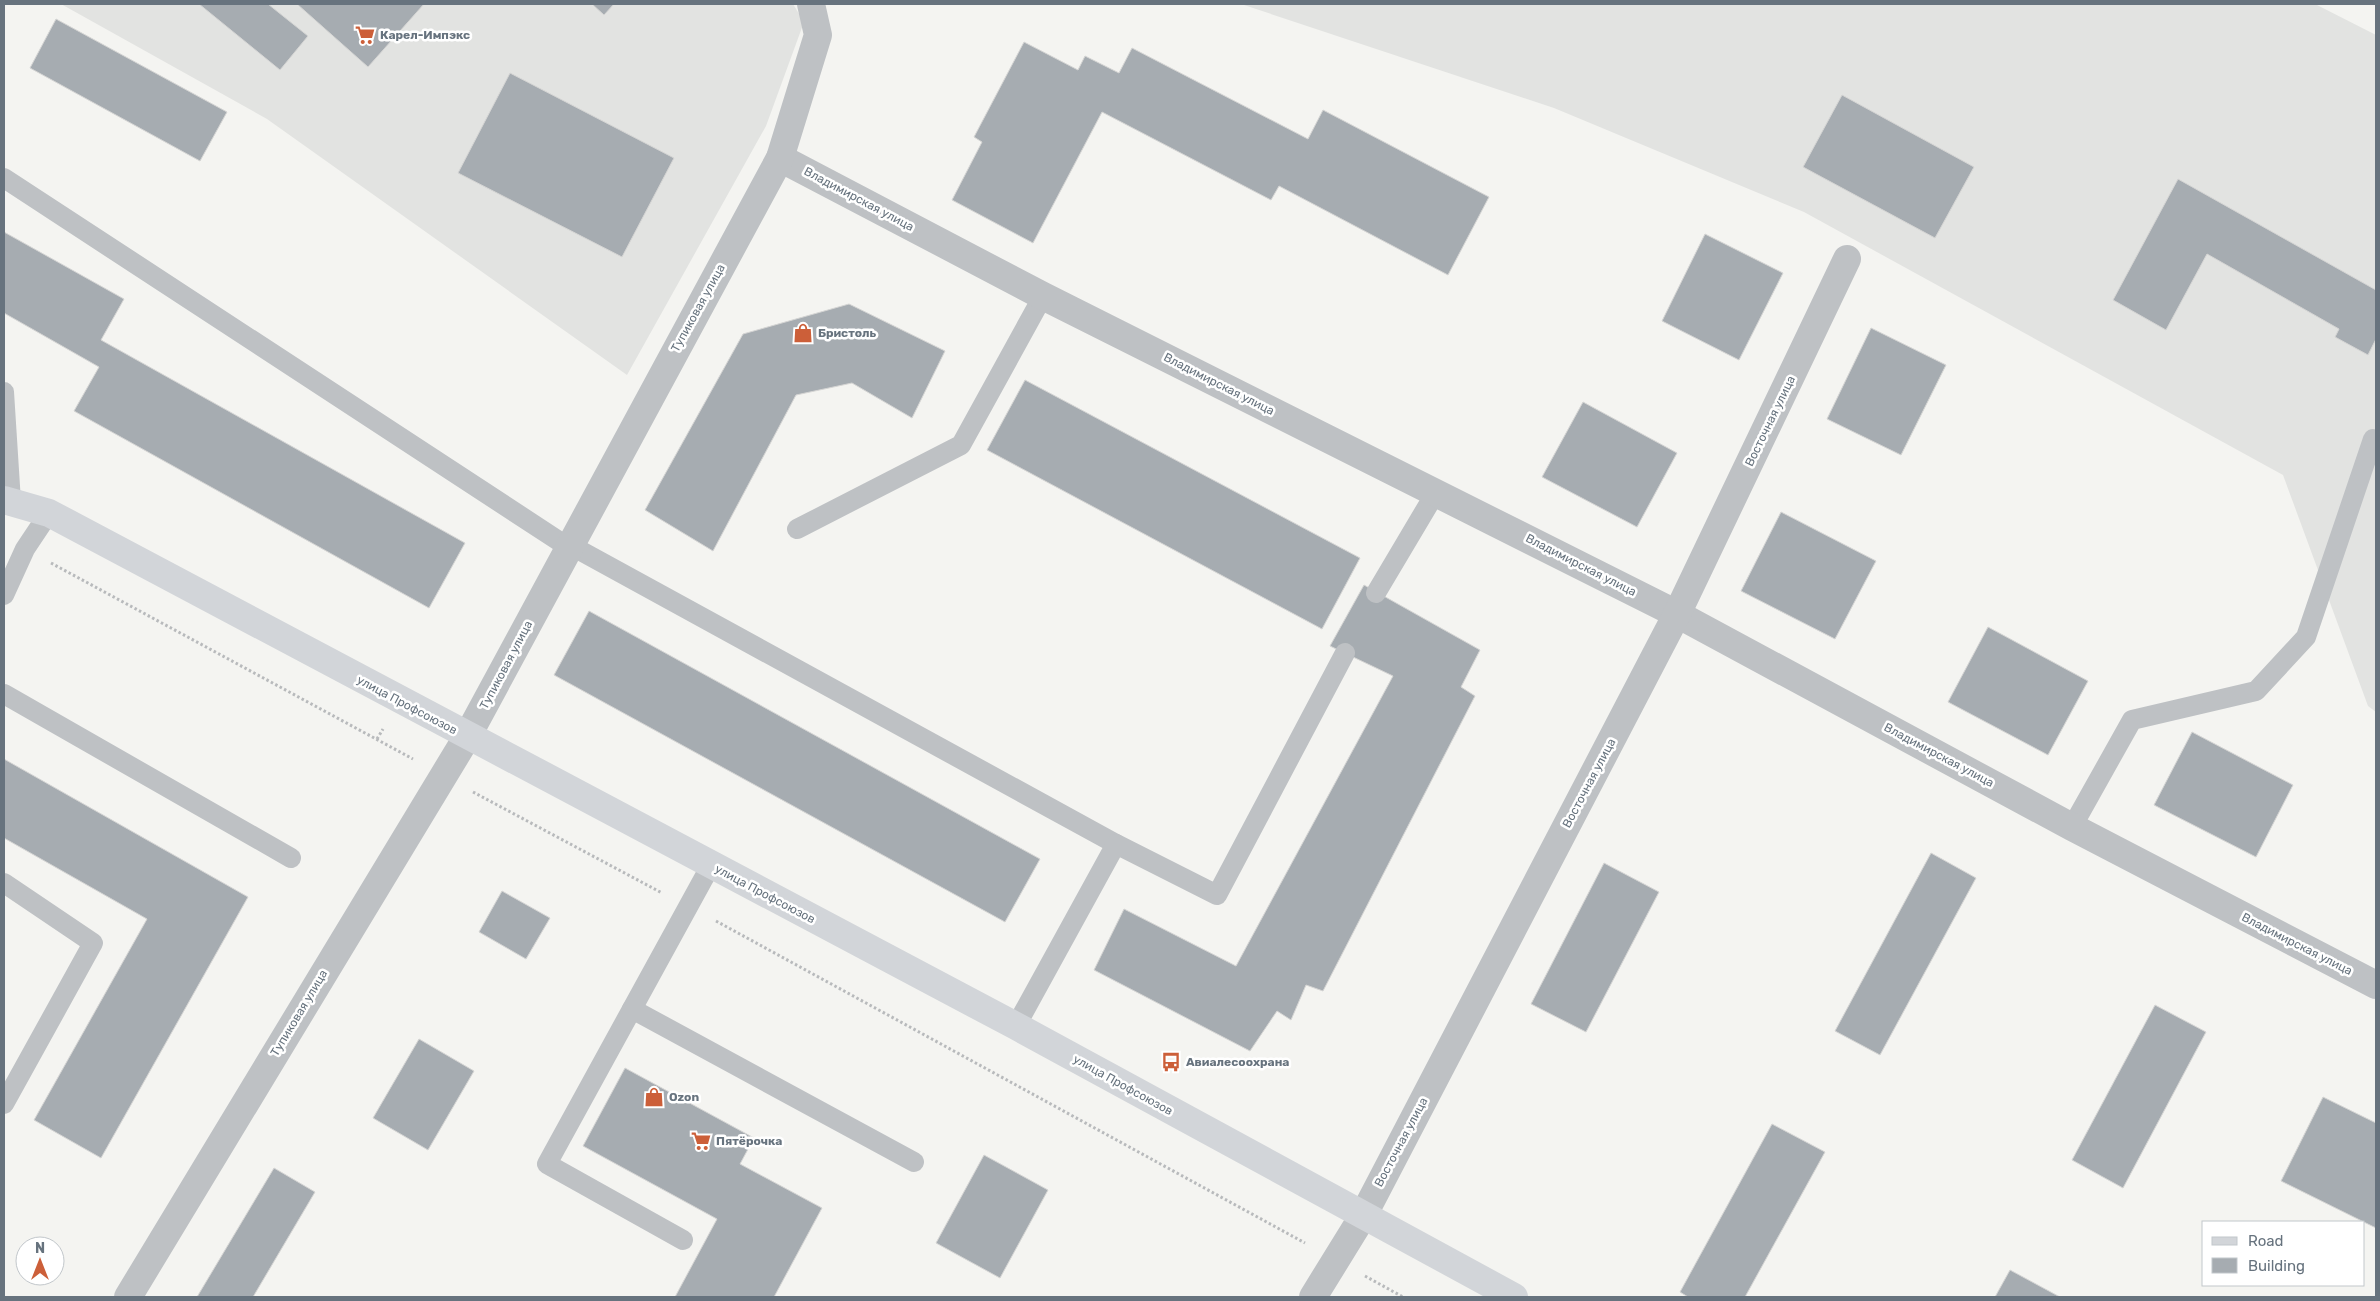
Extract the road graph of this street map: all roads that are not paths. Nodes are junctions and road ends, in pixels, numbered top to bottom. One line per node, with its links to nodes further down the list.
1 (811, 4): 2 (street, Тупиковая улица)
2 (780, 158): 5 (street, Владимирская улица); 12 (street, Тупиковая улица)
3 (4, 178): 12 (lane)
4 (1847, 260): 15 (street, Восточная улица)
5 (1043, 296): 8 (street, Владимирская улица); 11 (lane)
6 (4, 392): 9 (lane)
7 (2373, 440): 19 (lane)
8 (1436, 492): 13 (lane); 15 (street, Владимирская улица)
9 (8, 501): 10 (main road, улица Профсоюзов)
10 (49, 513): 14 (lane); 18 (main road, улица Профсоюзов)
11 (797, 529)
12 (569, 546): 18 (street, Тупиковая улица); 20 (lane)
13 (1376, 593)
14 (4, 595)
15 (1678, 614): 19 (street, Владимирская улица); 29 (street, Восточная улица)
16 (1345, 653): 20 (lane)
17 (4, 694): 21 (lane)
18 (467, 736): 22 (main road, улица Профсоюзов); 31 (street, Тупиковая улица)
19 (2072, 826): 24 (street, Владимирская улица)
20 (1116, 844): 26 (lane)
21 (291, 858)
22 (711, 865): 25 (lane); 26 (main road, улица Профсоюзов)
23 (4, 883): 27 (lane)
24 (2376, 985)
25 (632, 1009): 28 (lane); 30 (lane)
26 (1016, 1026): 29 (main road, улица Профсоюзов)
27 (4, 1104)
28 (914, 1162)
29 (1363, 1216): 32 (street, Восточная улица); 33 (main road, улица Профсоюзов)
30 (683, 1240)
31 (128, 1297)
32 (1313, 1297)
33 (1514, 1297)

